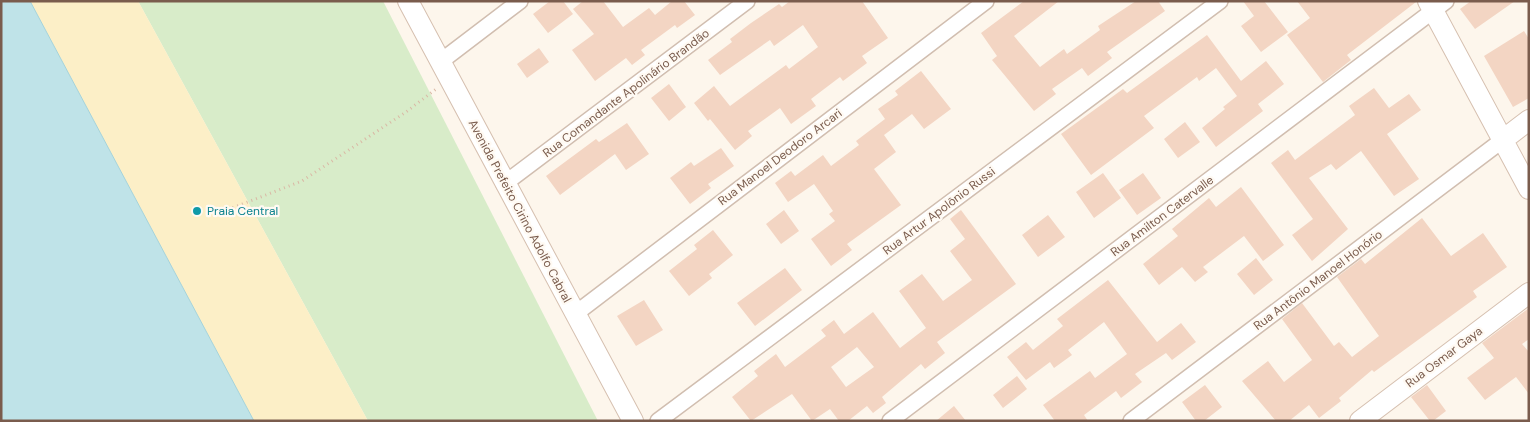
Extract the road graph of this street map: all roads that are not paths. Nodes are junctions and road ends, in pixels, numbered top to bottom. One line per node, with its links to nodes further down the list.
1 (408, 1): 7 (main road, Avenida Prefeito Cirino Adolfo Cabral)
2 (520, 1): 7 (street)
3 (747, 1): 10 (street, Rua Comandante Apolinário Brandão)
4 (986, 1): 13 (street, Rua Manoel Deodoro Arcari)
5 (1220, 1): 15 (street, Rua Artur Apolônio Russi)
6 (1436, 4): 9 (main road); 16 (street, Rua Amilton Catervalle)
7 (440, 62): 10 (main road, Avenida Prefeito Cirino Adolfo Cabral)
8 (1529, 120): 9 (main road)
9 (1504, 139): 11 (main road); 17 (street, Rua Antônio Manoel Honório)
10 (504, 184): 13 (main road, Avenida Prefeito Cirino Adolfo Cabral)
11 (1529, 189)
12 (1529, 293): 18 (main road, Rua Osmar Gaya)
13 (575, 314): 14 (main road, Avenida Prefeito Cirino Adolfo Cabral)
14 (633, 421)
15 (658, 421)
16 (890, 421)
17 (1131, 421)
18 (1360, 421)

